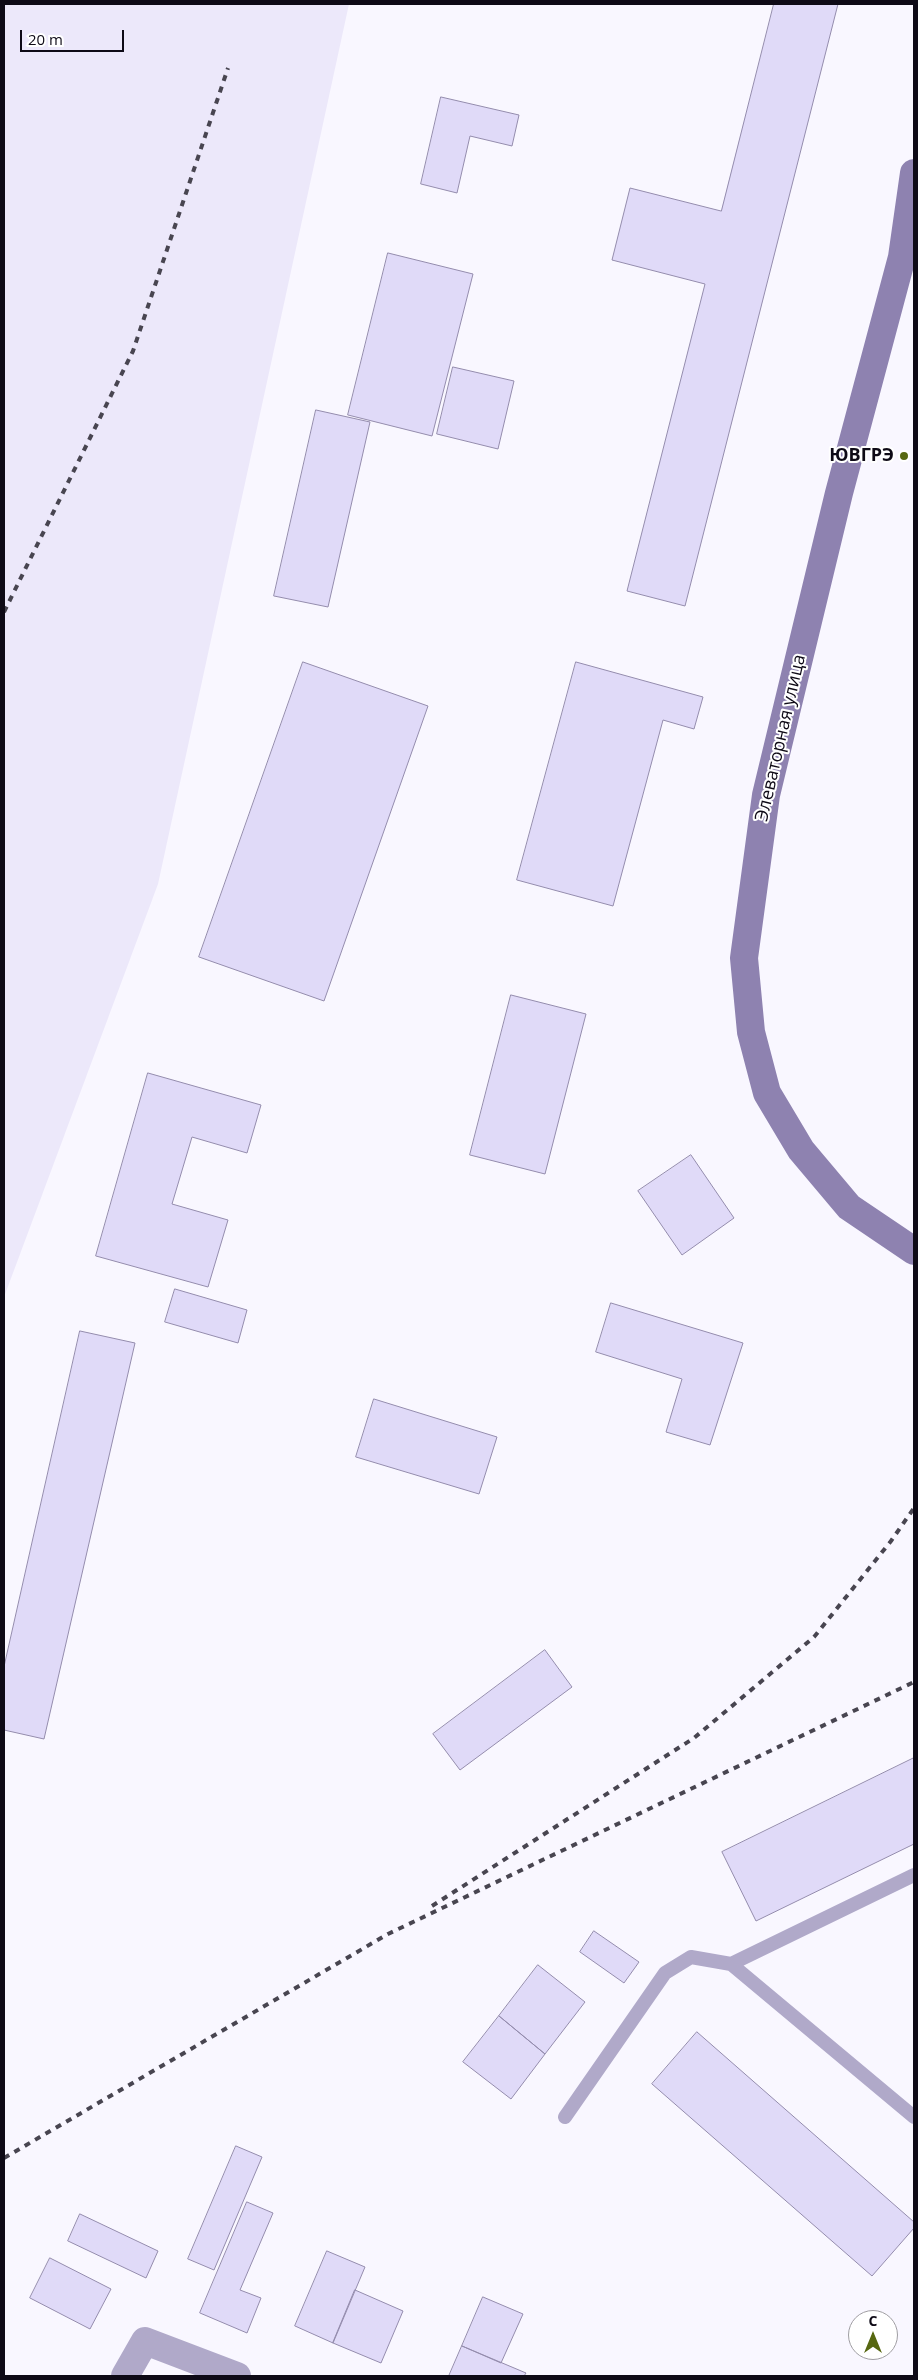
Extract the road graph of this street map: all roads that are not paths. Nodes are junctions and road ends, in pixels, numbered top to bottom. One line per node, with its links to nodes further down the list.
1 (914, 172): 2 (main road, Элеваторная улица)
2 (914, 1251)
3 (914, 1875): 4 (lane)
4 (731, 1964): 5 (lane); 6 (lane)
5 (566, 2117)
6 (914, 2117)
7 (125, 2376): 8 (street)
8 (237, 2376)

